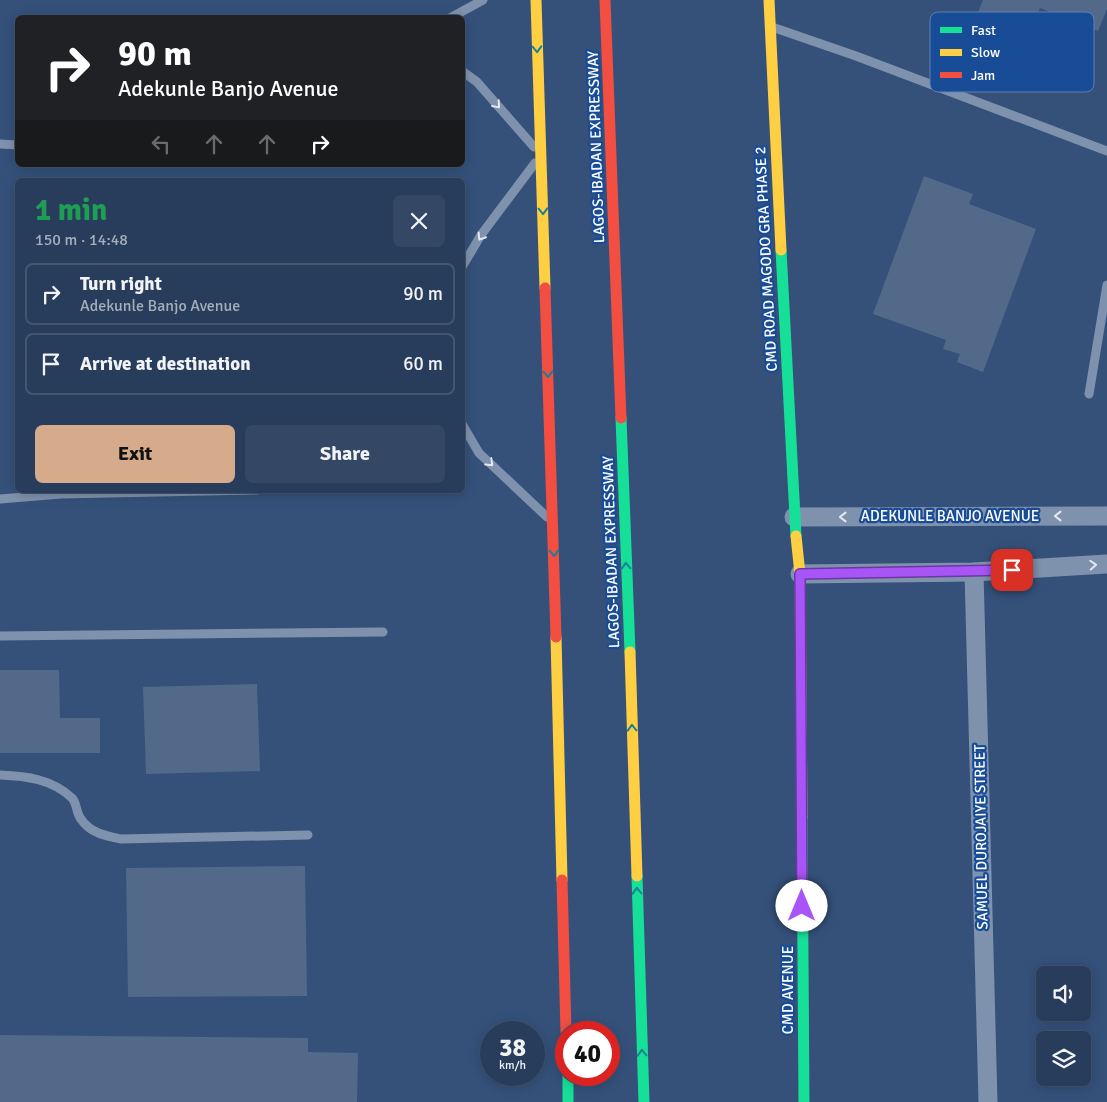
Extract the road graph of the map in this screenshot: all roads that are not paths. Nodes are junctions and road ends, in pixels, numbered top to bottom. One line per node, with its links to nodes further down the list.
1 (483, 0): 5 (lane)
2 (536, 0): 13 (main road, one-way to 13)
3 (605, 0): 33 (main road, LAGOS-IBADAN EXPRESSWAY, one-way to 3)
4 (769, 0): 6 (main road, CMD ROAD MAGODO GRA PHASE 2)
5 (456, 15)
6 (770, 26): 8 (lane); 21 (main road, CMD ROAD MAGODO GRA PHASE 2)
7 (465, 72): 13 (lane, one-way to 13)
8 (930, 84)
9 (951, 92): 12 (lane)
10 (0, 144): 11 (lane)
11 (15, 145)
12 (1107, 151)
13 (541, 155): 14 (lane, one-way to 14); 22 (main road, one-way to 22)
14 (465, 262)
15 (1107, 285): 16 (lane)
16 (1089, 394)
17 (465, 429): 22 (lane, one-way to 22)
18 (110, 493): 19 (lane)
19 (0, 499)
20 (1107, 516): 21 (street, ADEKUNLE BANJO AVENUE, one-way to 21)
21 (794, 517): 25 (main road, CMD AVENUE)
22 (553, 522): 30 (main road, one-way to 30)
23 (1107, 564): 24 (street, one-way to 23)
24 (974, 572): 25 (street); 35 (street, SAMUEL DUROJAIYE STREET)
25 (800, 574): 34 (main road, CMD AVENUE)
26 (383, 632): 27 (lane)
27 (0, 636)
28 (0, 775): 29 (lane)
29 (308, 835)
30 (566, 1021)
31 (568, 1086): 32 (main road)
32 (568, 1102)
33 (644, 1102)
34 (804, 1102)
35 (988, 1102)

